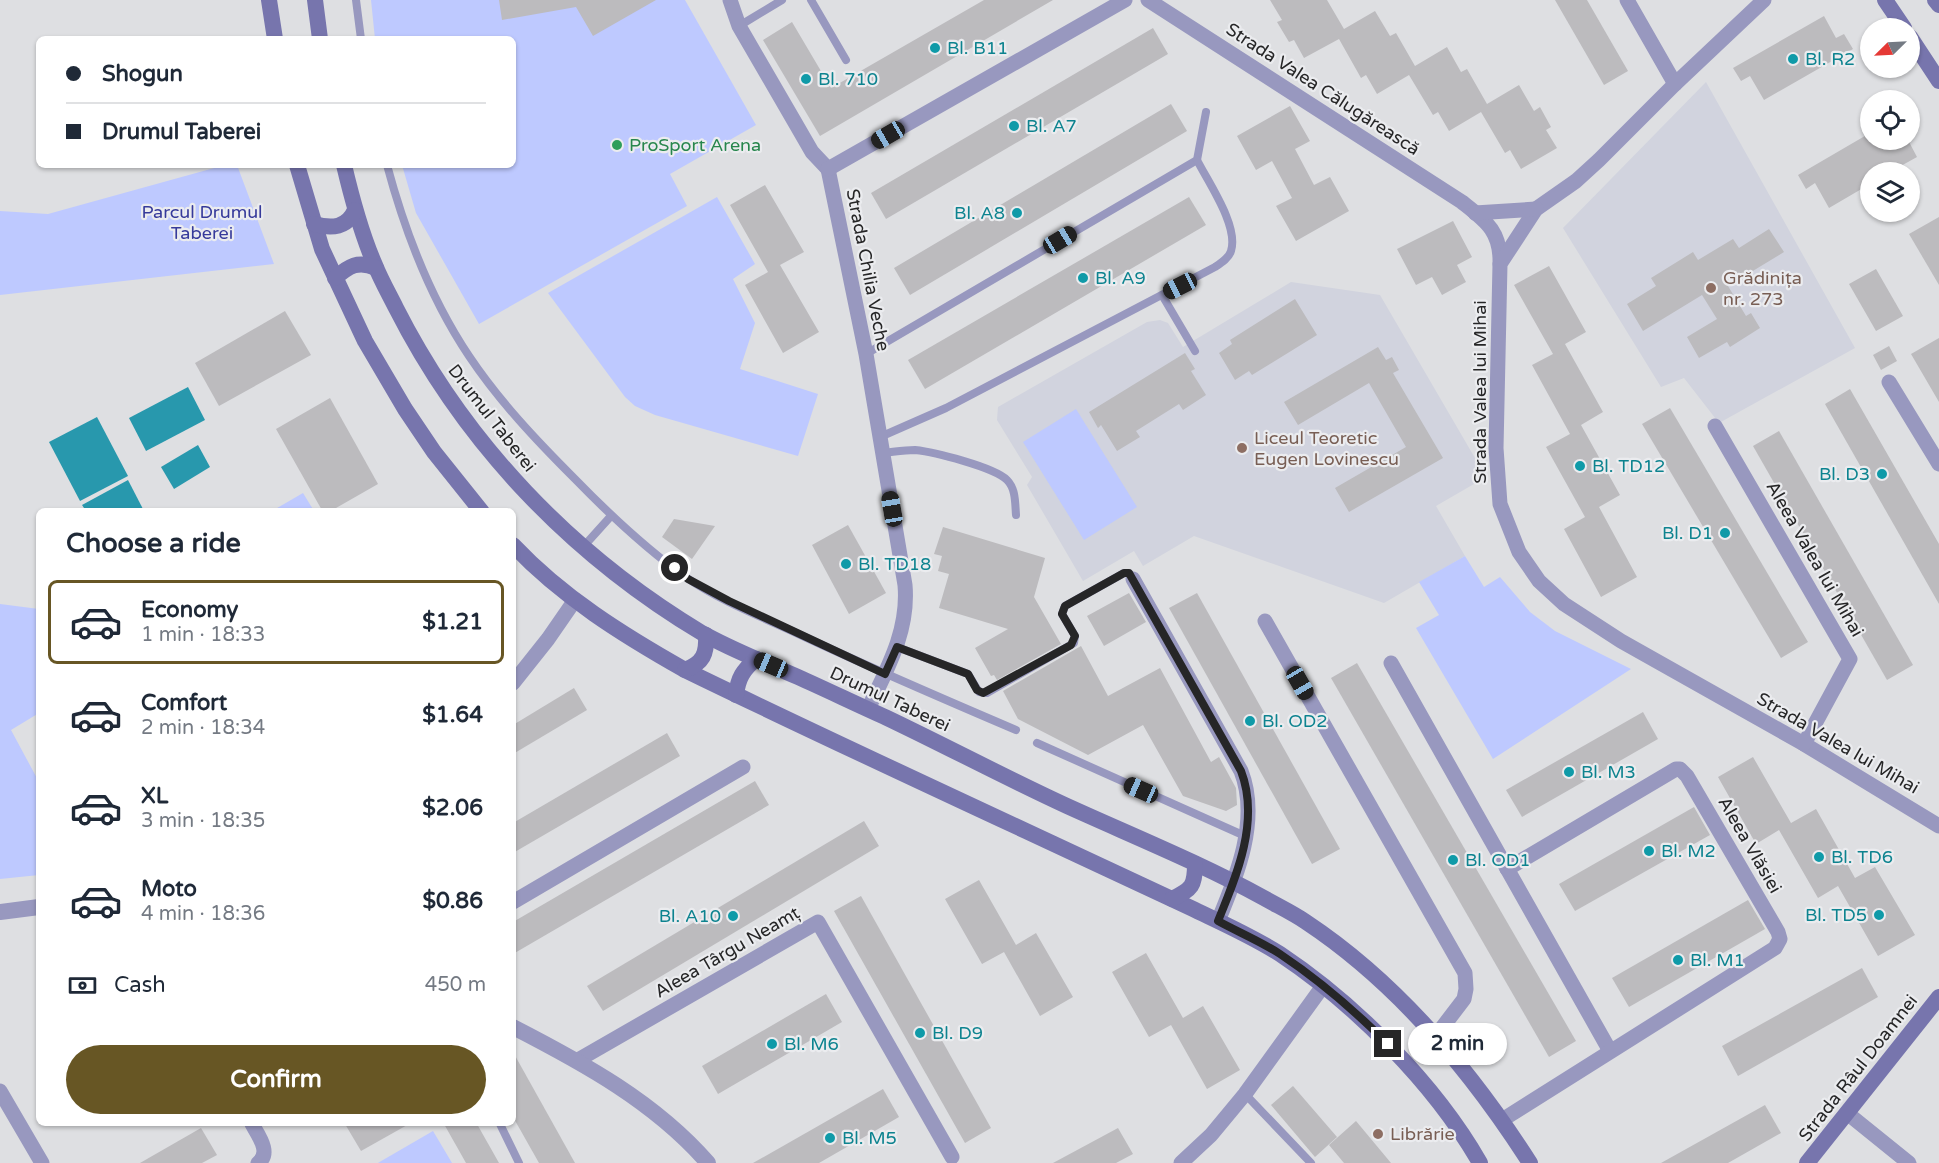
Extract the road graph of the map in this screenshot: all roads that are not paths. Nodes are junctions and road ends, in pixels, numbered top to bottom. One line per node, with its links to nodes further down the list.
1 (269, 0): 16 (main road)
2 (315, 0): 17 (main road)
3 (356, 0): 18 (lane)
4 (730, 0): 15 (street)
5 (782, 0): 15 (lane)
6 (811, 0): 20 (lane)
7 (1125, 0): 28 (street, Strada Chilia Veche)
8 (1149, 0): 31 (street, Strada Valea Călugărească)
9 (1627, 0): 22 (street)
10 (1764, 0): 22 (street)
11 (1885, 0): 14 (main road)
12 (1935, 0): 13 (main road)
13 (1939, 5)
14 (1897, 18)
15 (739, 26): 28 (street)
16 (274, 36)
17 (320, 36)
18 (361, 36)
19 (1920, 52): 21 (main road)
20 (846, 60)
21 (1939, 81)
22 (1675, 84): 29 (street)
23 (1206, 112): 24 (lane)
24 (1197, 160): 36 (lane); 38 (lane)
25 (298, 168): 32 (main road)
26 (345, 168): 30 (main road, Drumul Taberei)
27 (388, 168): 46 (lane)
28 (828, 169): 38 (street, Strada Chilia Veche)
29 (1536, 209): 31 (street); 33 (street)
30 (355, 210): 32 (main road); 34 (main road, Drumul Taberei)
31 (1475, 213): 33 (street, Strada Valea Călugărească)
32 (314, 224): 35 (main road)
33 (1500, 264): 63 (street, Strada Valea lui Mihai)
34 (376, 268): 35 (main road); 48 (main road, Drumul Taberei)
35 (335, 278): 44 (main road)
36 (1162, 295): 37 (lane); 41 (lane)
37 (1195, 351)
38 (866, 354): 41 (street, Strada Chilia Veche)
39 (1890, 382): 43 (street)
40 (1715, 426): 63 (street, Aleea Valea lui Mihai)
41 (880, 437): 42 (street, Strada Chilia Veche)
42 (882, 453): 45 (lane); 53 (street, Strada Chilia Veche)
43 (1939, 464)
44 (479, 508)
45 (1016, 515)
46 (611, 516): 48 (lane); 57 (lane)
47 (516, 548): 50 (main road)
48 (583, 548): 52 (main road, Drumul Taberei)
49 (1133, 579): 53 (lane); 66 (street)
50 (575, 600): 56 (main road); 58 (street)
51 (1264, 621): 78 (street)
52 (706, 635): 54 (main road, Drumul Taberei); 56 (main road)
53 (897, 647): 57 (street, Strada Chilia Veche)
54 (756, 659): 59 (main road); 60 (main road, Drumul Taberei)
55 (1391, 663): 68 (street)
56 (685, 670): 59 (main road)
57 (885, 674): 60 (street, Strada Chilia Veche); 61 (lane)
58 (516, 679)
59 (736, 695): 70 (main road)
60 (868, 709): 67 (main road, Drumul Taberei)
61 (1016, 730)
62 (1037, 743): 66 (lane)
63 (1804, 744): 65 (street, Strada Valea lui Mihai)
64 (742, 767): 71 (street)
65 (1939, 826)
66 (1245, 836): 69 (street)
67 (1195, 864): 69 (main road, Drumul Taberei); 70 (main road)
68 (1507, 869): 79 (street); 79 (street, Aleea Vlăsiei)
69 (1234, 882): 74 (street); 78 (main road, Drumul Taberei)
70 (1172, 899): 74 (main road)
71 (516, 900)
72 (36, 907): 73 (street)
73 (0, 912)
74 (1218, 921): 75 (main road)
75 (1323, 986): 82 (street); 94 (main road)
76 (1939, 997): 83 (main road, Strada Râul Doamnei)
77 (516, 1028): 80 (street)
78 (1435, 1037): 84 (main road, Drumul Taberei)
79 (1610, 1051): 84 (street, Aleea Vlăsiei)
80 (578, 1060): 87 (street, Aleea Târgu Neamț); 91 (street)
81 (0, 1091): 88 (street)
82 (1245, 1094): 92 (street); 93 (lane)
83 (1847, 1113): 96 (main road, Strada Râul Doamnei); 97 (street)
84 (1502, 1120): 95 (main road, Drumul Taberei)
85 (253, 1126): 89 (street)
86 (501, 1126): 90 (lane)
87 (952, 1156)
88 (42, 1163)
89 (258, 1163)
90 (519, 1163)
91 (708, 1163)
92 (1181, 1163)
93 (1311, 1163)
94 (1480, 1163)
95 (1530, 1163)
96 (1808, 1163)
97 (1909, 1163)

